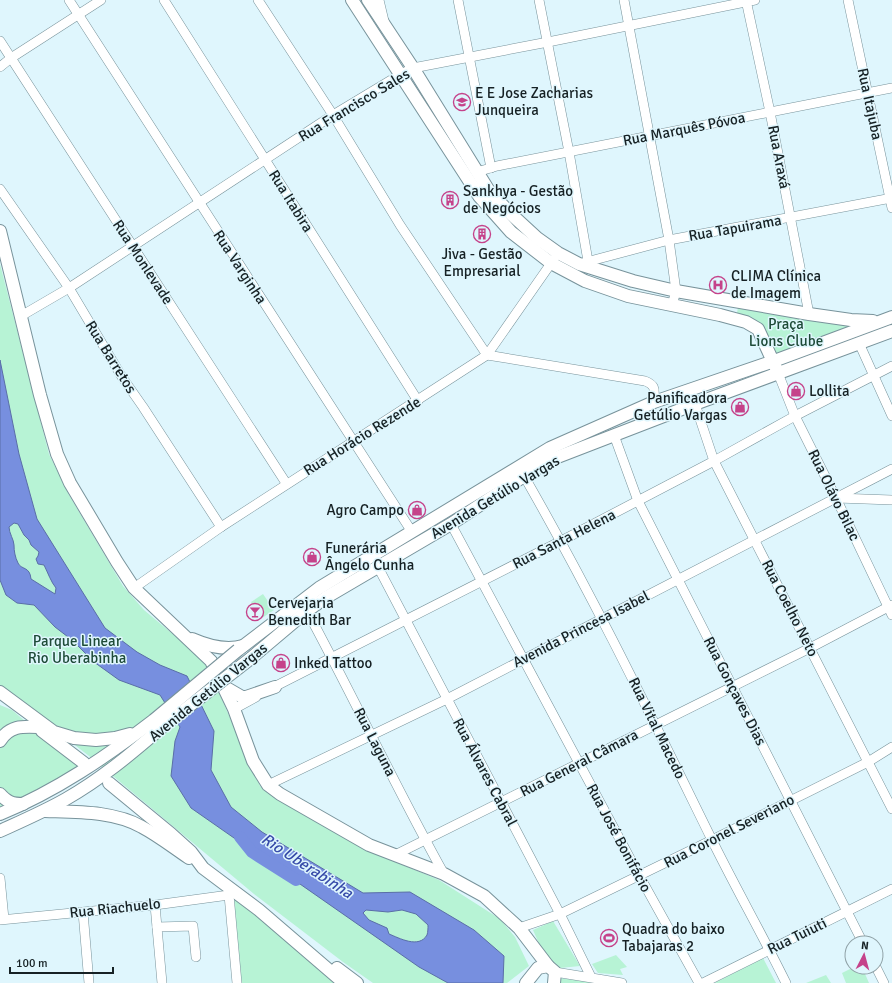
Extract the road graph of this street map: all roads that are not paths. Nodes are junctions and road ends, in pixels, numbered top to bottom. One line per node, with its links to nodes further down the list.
1 (69, 0): 13 (street, Rua Varginha)
2 (101, 0): 13 (street)
3 (164, 0): 29 (street, Rua Itabira)
4 (258, 0): 26 (street)
5 (352, 0): 22 (main road)
6 (368, 0): 15 (main road)
7 (380, 0): 15 (street)
8 (458, 0): 18 (street)
9 (539, 0): 17 (street)
10 (624, 0): 14 (street)
11 (848, 0): 24 (street, Rua Itajuba)
12 (750, 1): 14 (street, Rua Francisco Sales); 25 (street, Rua Araxá)
13 (78, 15): 19 (street); 34 (street, Rua Varginha)
14 (629, 26): 17 (street, Rua Francisco Sales); 27 (street)
15 (386, 28): 21 (main road)
16 (0, 42): 19 (street, Rua Monlevade)
17 (548, 42): 18 (street, Rua Francisco Sales); 28 (street)
18 (468, 57): 21 (street, Rua Francisco Sales); 30 (street)
19 (11, 58): 20 (street); 39 (street, Rua Monlevade)
20 (0, 67)
21 (413, 68): 22 (street, Rua Francisco Sales); 31 (main road)
22 (401, 74): 26 (street, Rua Francisco Sales); 42 (main road)
23 (892, 88): 24 (street, Rua Marquês Póvoa)
24 (867, 93): 25 (street, Rua Marquês Póvoa); 33 (street, Rua Itajuba)
25 (770, 112): 27 (street, Rua Marquês Póvoa); 36 (street, Rua Araxá)
26 (333, 115): 29 (street, Rua Francisco Sales); 52 (street)
27 (649, 136): 28 (street, Rua Marquês Póvoa); 38 (street)
28 (569, 152): 30 (street, Rua Marquês Póvoa); 41 (street)
29 (265, 160): 34 (street, Rua Francisco Sales); 57 (street, Rua Itabira)
30 (491, 168): 31 (street, Rua Marquês Póvoa)
31 (477, 172): 40 (main road)
32 (0, 189): 43 (street, Rua Barretos)
33 (891, 198): 35 (street, Rua Itajuba); 36 (street, Rua Tapuirama)
34 (199, 203): 39 (street, Rua Francisco Sales); 63 (street, Rua Varginha)
35 (892, 208)
36 (791, 217): 38 (street, Rua Tapuirama); 46 (street, Rua Araxá)
37 (0, 231): 47 (main road)
38 (669, 240): 41 (street, Rua Tapuirama); 44 (street)
39 (133, 245): 43 (street, Rua Francisco Sales); 68 (street, Rua Monlevade)
40 (558, 253): 41 (main road); 42 (street, Rua Horácio Rezende)
41 (584, 262): 44 (main road)
42 (551, 263): 45 (main road); 52 (street, Rua Horácio Rezende)
43 (69, 288): 47 (street, Rua Francisco Sales); 74 (street, Rua Barretos)
44 (676, 291): 45 (street); 46 (main road)
45 (672, 305): 53 (main road)
46 (810, 314): 49 (main road)
47 (21, 316): 81 (main road)
48 (892, 316): 49 (main road, Avenida Getúlio Vargas)
49 (879, 321): 53 (main road, Avenida Getúlio Vargas)
50 (890, 330): 51 (main road, Avenida Getúlio Vargas)
51 (859, 343): 55 (main road, Avenida Getúlio Vargas); 56 (street)
52 (488, 355): 57 (street, Rua Horácio Rezende); 58 (street)
53 (774, 361): 55 (main road); 58 (main road, Avenida Getúlio Vargas)
54 (892, 366): 56 (street, Rua Santa Helena)
55 (778, 373): 59 (main road, Avenida Getúlio Vargas); 60 (street, Rua Olávo Bilac)
56 (873, 376): 60 (street, Rua Santa Helena); 61 (street)
57 (418, 401): 63 (street, Rua Horácio Rezende)
58 (654, 402): 64 (main road, Avenida Getúlio Vargas)
59 (695, 404): 62 (main road, Avenida Getúlio Vargas); 65 (street, Rua Coelho Neto)
60 (795, 416): 65 (street, Rua Santa Helena); 70 (street, Rua Olávo Bilac)
61 (892, 416)
62 (614, 435): 64 (main road, Avenida Getúlio Vargas); 72 (street, Rua Gonçaves Dias)
63 (355, 442): 68 (street, Rua Horácio Rezende); 75 (street, Rua Varginha)
64 (553, 453): 67 (main road, Avenida Getúlio Vargas); 69 (main road, Avenida Getúlio Vargas)
65 (714, 461): 72 (street, Rua Santa Helena); 76 (street, Rua Coelho Neto)
66 (892, 469): 70 (street, Avenida Princesa Isabel)
67 (524, 476): 69 (main road, Avenida Getúlio Vargas); 77 (street, Rua Vital Macedo)
68 (286, 483): 74 (street, Rua Horácio Rezende)
69 (496, 488): 73 (main road, Avenida Getúlio Vargas); 75 (main road, Avenida Getúlio Vargas)
70 (836, 498): 71 (street); 76 (street, Avenida Princesa Isabel); 83 (street, Rua Olávo Bilac)
71 (892, 500)
72 (638, 501): 77 (street, Rua Santa Helena); 79 (street, Rua Gonçaves Dias)
73 (451, 524): 78 (main road, Avenida Getúlio Vargas); 80 (street, Rua José Bonifácio)
74 (221, 527): 81 (street, Rua Horácio Rezende)
75 (412, 532): 82 (main road, Avenida Getúlio Vargas)
76 (756, 540): 79 (street, Avenida Princesa Isabel); 89 (street, Rua Coelho Neto)
77 (561, 541): 80 (street, Rua Santa Helena); 85 (street, Rua Vital Macedo)
78 (378, 567): 82 (main road, Avenida Getúlio Vargas); 86 (street, Rua Álvares Cabral)
79 (679, 579): 85 (street, Avenida Princesa Isabel); 94 (street, Rua Gonçaves Dias)
80 (482, 580): 86 (street, Rua Santa Helena); 91 (street, Rua José Bonifácio)
81 (134, 588): 87 (main road)
82 (322, 593): 84 (main road, Avenida Getúlio Vargas); 88 (main road, Avenida Getúlio Vargas)
83 (891, 609): 89 (street, Rua General Câmara)
84 (307, 611): 90 (street, Rua Laguna); 99 (main road, Avenida Getúlio Vargas, bridge)
85 (603, 619): 91 (street, Avenida Princesa Isabel); 100 (street, Rua Vital Macedo)
86 (406, 620): 90 (street, Rua Santa Helena); 97 (street, Rua Álvares Cabral)
87 (175, 627): 88 (main road); 92 (main road)
88 (241, 648): 99 (main road, Avenida Getúlio Vargas, bridge)
89 (810, 648): 94 (street, Rua General Câmara); 106 (street, Rua Coelho Neto)
90 (332, 658): 93 (street, Rua Santa Helena); 103 (street, Rua Laguna)
91 (523, 659): 97 (street, Avenida Princesa Isabel); 108 (street, Rua José Bonifácio)
92 (223, 686): 93 (main road); 98 (main road)
93 (275, 686): 98 (street, Rua Santa Helena)
94 (732, 686): 100 (street, Rua General Câmara); 112 (street, Rua Gonçaves Dias)
95 (0, 692): 102 (main road)
96 (0, 698): 101 (main road)
97 (447, 699): 103 (street, Avenida Princesa Isabel); 114 (street, Rua Álvares Cabral)
98 (234, 709): 110 (main road)
99 (158, 724): 102 (main road, Avenida Getúlio Vargas); 116 (main road, Avenida Getúlio Vargas)
100 (656, 725): 108 (street, Rua General Câmara); 121 (street, Rua Vital Macedo)
101 (38, 727): 104 (main road); 107 (main road)
102 (141, 730): 113 (main road, Avenida Getúlio Vargas)
103 (372, 736): 110 (street, Avenida Princesa Isabel); 120 (street, Rua Laguna)
104 (0, 740)
105 (892, 747): 106 (street, Rua Coronel Severiano)
106 (868, 762): 112 (street, Rua Coronel Severiano); 115 (street, Rua Coelho Neto)
107 (84, 763)
108 (579, 763): 114 (street, Rua General Câmara); 125 (street, Rua José Bonifácio)
109 (109, 783): 123 (main road)
110 (268, 785): 122 (main road)
111 (0, 794): 113 (main road)
112 (790, 800): 121 (street, Rua Coronel Severiano); 132 (street, Rua Gonçaves Dias)
113 (24, 803): 117 (main road, Avenida Getúlio Vargas); 118 (main road)
114 (501, 803): 120 (street, Rua General Câmara); 133 (street, Rua Álvares Cabral)
115 (892, 809)
116 (44, 811): 119 (main road, Avenida Getúlio Vargas); 123 (main road)
117 (0, 814)
118 (0, 822)
119 (0, 831)
120 (424, 839): 122 (street, Rua General Câmara); 124 (street, Rua Laguna)
121 (712, 840): 125 (street, Rua Coronel Severiano); 138 (street, Rua Vital Macedo)
122 (395, 855): 124 (main road)
123 (203, 868): 128 (main road)
124 (444, 874): 136 (main road)
125 (639, 875): 133 (street, Rua Coronel Severiano); 149 (street, Rua José Bonifácio)
126 (0, 878): 134 (street)
127 (892, 889): 132 (street, Rua Tuiuti)
128 (231, 892): 129 (street, Rua Riachuelo); 130 (main road); 144 (street)
129 (155, 905): 131 (street, Rua Riachuelo); 135 (street)
130 (259, 910): 145 (main road); 146 (main road)
131 (83, 912): 134 (street, Rua Riachuelo); 142 (street)
132 (847, 912): 137 (street, Rua Gonçaves Dias); 138 (street, Rua Tuiuti)
133 (560, 914): 136 (street, Rua Coronel Severiano); 141 (street, Rua Álvares Cabral)
134 (2, 920)
135 (157, 927): 139 (street); 143 (street)
136 (519, 928): 140 (main road)
137 (859, 935)
138 (770, 950): 150 (street, Rua Tuiuti); 151 (street, Rua Vital Macedo)
139 (196, 957)
140 (552, 974): 141 (street); 147 (main road)
141 (591, 978): 148 (street)
142 (89, 983)
143 (162, 983)
144 (237, 983)
145 (344, 983)
146 (357, 983)
147 (526, 983)
148 (622, 983)
149 (699, 983)
150 (703, 983)
151 (786, 983)

